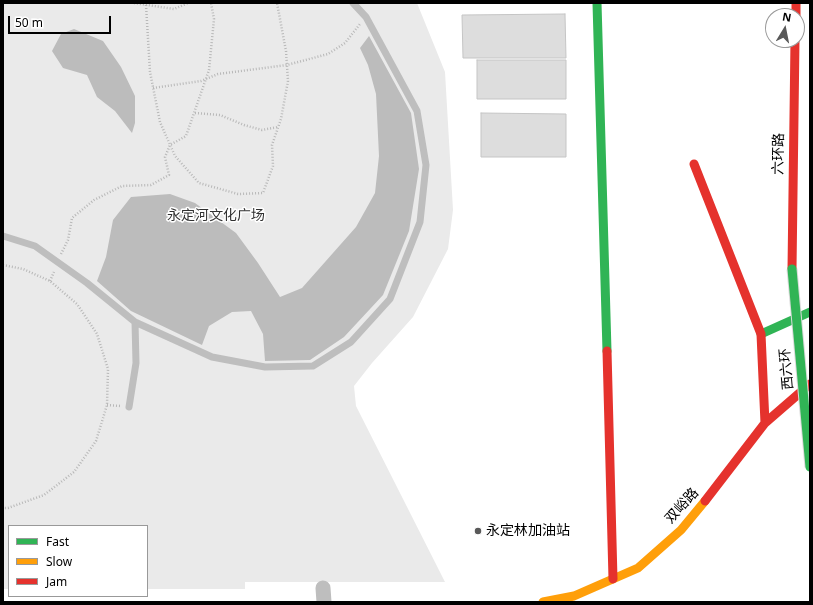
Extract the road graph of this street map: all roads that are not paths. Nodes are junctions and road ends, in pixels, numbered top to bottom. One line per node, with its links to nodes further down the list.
1 (353, 3): 8 (lane)
2 (597, 3): 14 (main road)
3 (795, 48): 6 (main road, 六环路)
4 (694, 164): 9 (main road)
5 (3, 236): 8 (lane)
6 (792, 268): 13 (main road, 西六环, bridge)
7 (810, 312): 9 (main road)
8 (135, 322): 11 (lane)
9 (761, 334): 12 (main road)
10 (810, 384): 12 (main road, 双峪路)
11 (129, 407)
12 (765, 423): 14 (main road, 双峪路)
13 (810, 467)
14 (613, 579): 15 (main road, 双峪路)
15 (543, 602)

